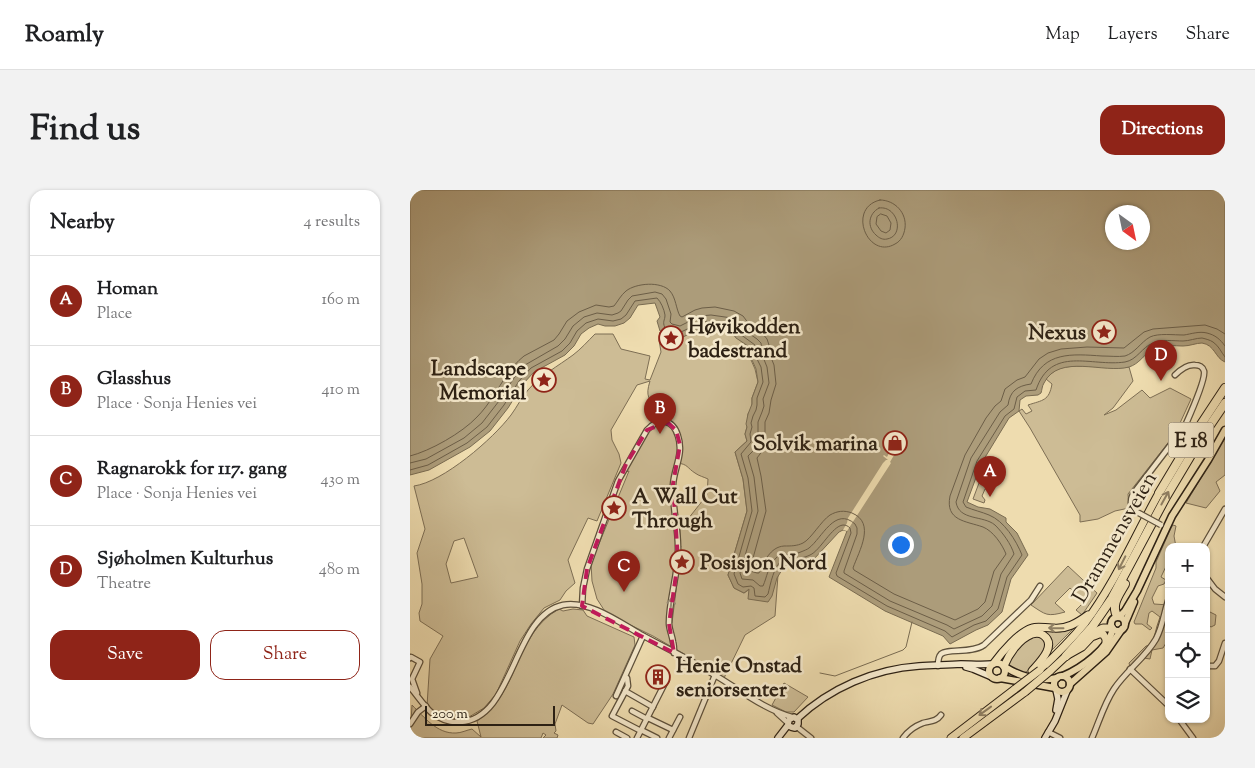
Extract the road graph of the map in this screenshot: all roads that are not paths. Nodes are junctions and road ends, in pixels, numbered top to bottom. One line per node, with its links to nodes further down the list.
1 (1174, 375): 7 (street, bridge)
2 (1225, 388): 5 (highway, Drammensveien / E 18)
3 (1225, 403): 9 (highway, Drammensveien / E 18, one-way to 3)
4 (1225, 430): 7 (main road)
5 (1159, 493): 15 (highway, Drammensveien / E 18, one-way to 15)
6 (1225, 509): 8 (street)
7 (1164, 527): 12 (main road)
8 (1205, 543)
9 (1134, 558): 17 (highway, E 18); 25 (highway, Drammensveien / E 18)
10 (1210, 582): 13 (street)
11 (1040, 586): 29 (street)
12 (1137, 591): 17 (main road); 18 (main road)
13 (1225, 597)
14 (582, 606): 20 (street); 24 (street, one-way to 14); 48 (street)
15 (1096, 608): 27 (highway, E 18, one-way to 27); 41 (highway, Drammensveien / E 18, bridge)
16 (1165, 612): 32 (street)
17 (1118, 617): 18 (main road); 19 (main road)
18 (1124, 626): 19 (main road); 39 (main road)
19 (1112, 628): 21 (highway, E 18); 22 (main road)
20 (643, 636): 24 (street); 34 (street)
21 (1094, 636): 22 (highway); 25 (highway, E 18)
22 (1106, 643): 36 (main road)
23 (1225, 643): 30 (street)
24 (674, 653): 33 (street)
25 (1066, 656): 71 (highway, Drammensveien / E 18, bridge)
26 (410, 658): 45 (street)
27 (993, 663): 28 (main road); 31 (main road); 35 (main road)
28 (954, 665): 29 (main road); 35 (main road)
29 (938, 666): 55 (main road)
30 (1210, 666)
31 (1004, 667): 36 (main road); 37 (main road); 41 (highway, E 18)
32 (1130, 669): 47 (street); 74 (street)
33 (716, 675): 55 (street); 66 (street)
34 (625, 677): 43 (street); 46 (street)
35 (992, 677): 37 (main road)
36 (1060, 677): 39 (main road); 42 (main road)
37 (1000, 678): 42 (main road)
38 (666, 681): 49 (street)
39 (1070, 684): 44 (main road)
40 (410, 687): 45 (street)
41 (1012, 689): 70 (highway, E 18, one-way to 70)
42 (1055, 689): 44 (main road); 53 (main road)
43 (625, 691): 49 (street); 59 (street)
44 (1067, 691): 53 (main road)
45 (417, 694): 48 (street)
46 (616, 696)
47 (1165, 701)
48 (426, 706): 57 (street)
49 (653, 707): 54 (street)
50 (632, 711): 54 (street)
51 (941, 715): 69 (street)
52 (680, 717): 58 (street)
53 (1056, 717): 60 (main road)
54 (647, 718): 58 (street); 59 (street)
55 (792, 723): 67 (main road); 68 (street)
56 (1183, 723): 75 (street)
57 (410, 724)
58 (673, 730): 65 (street)
59 (641, 731): 63 (street); 64 (street)
60 (1048, 732): 72 (main road); 73 (street)
61 (616, 735): 62 (street)
62 (627, 738)
63 (637, 738)
64 (657, 738)
65 (669, 738)
66 (689, 738)
67 (780, 738)
68 (811, 738)
69 (903, 738)
70 (951, 738)
71 (963, 738)
72 (1045, 738)
73 (1060, 738)
74 (1092, 738)
75 (1193, 738)

